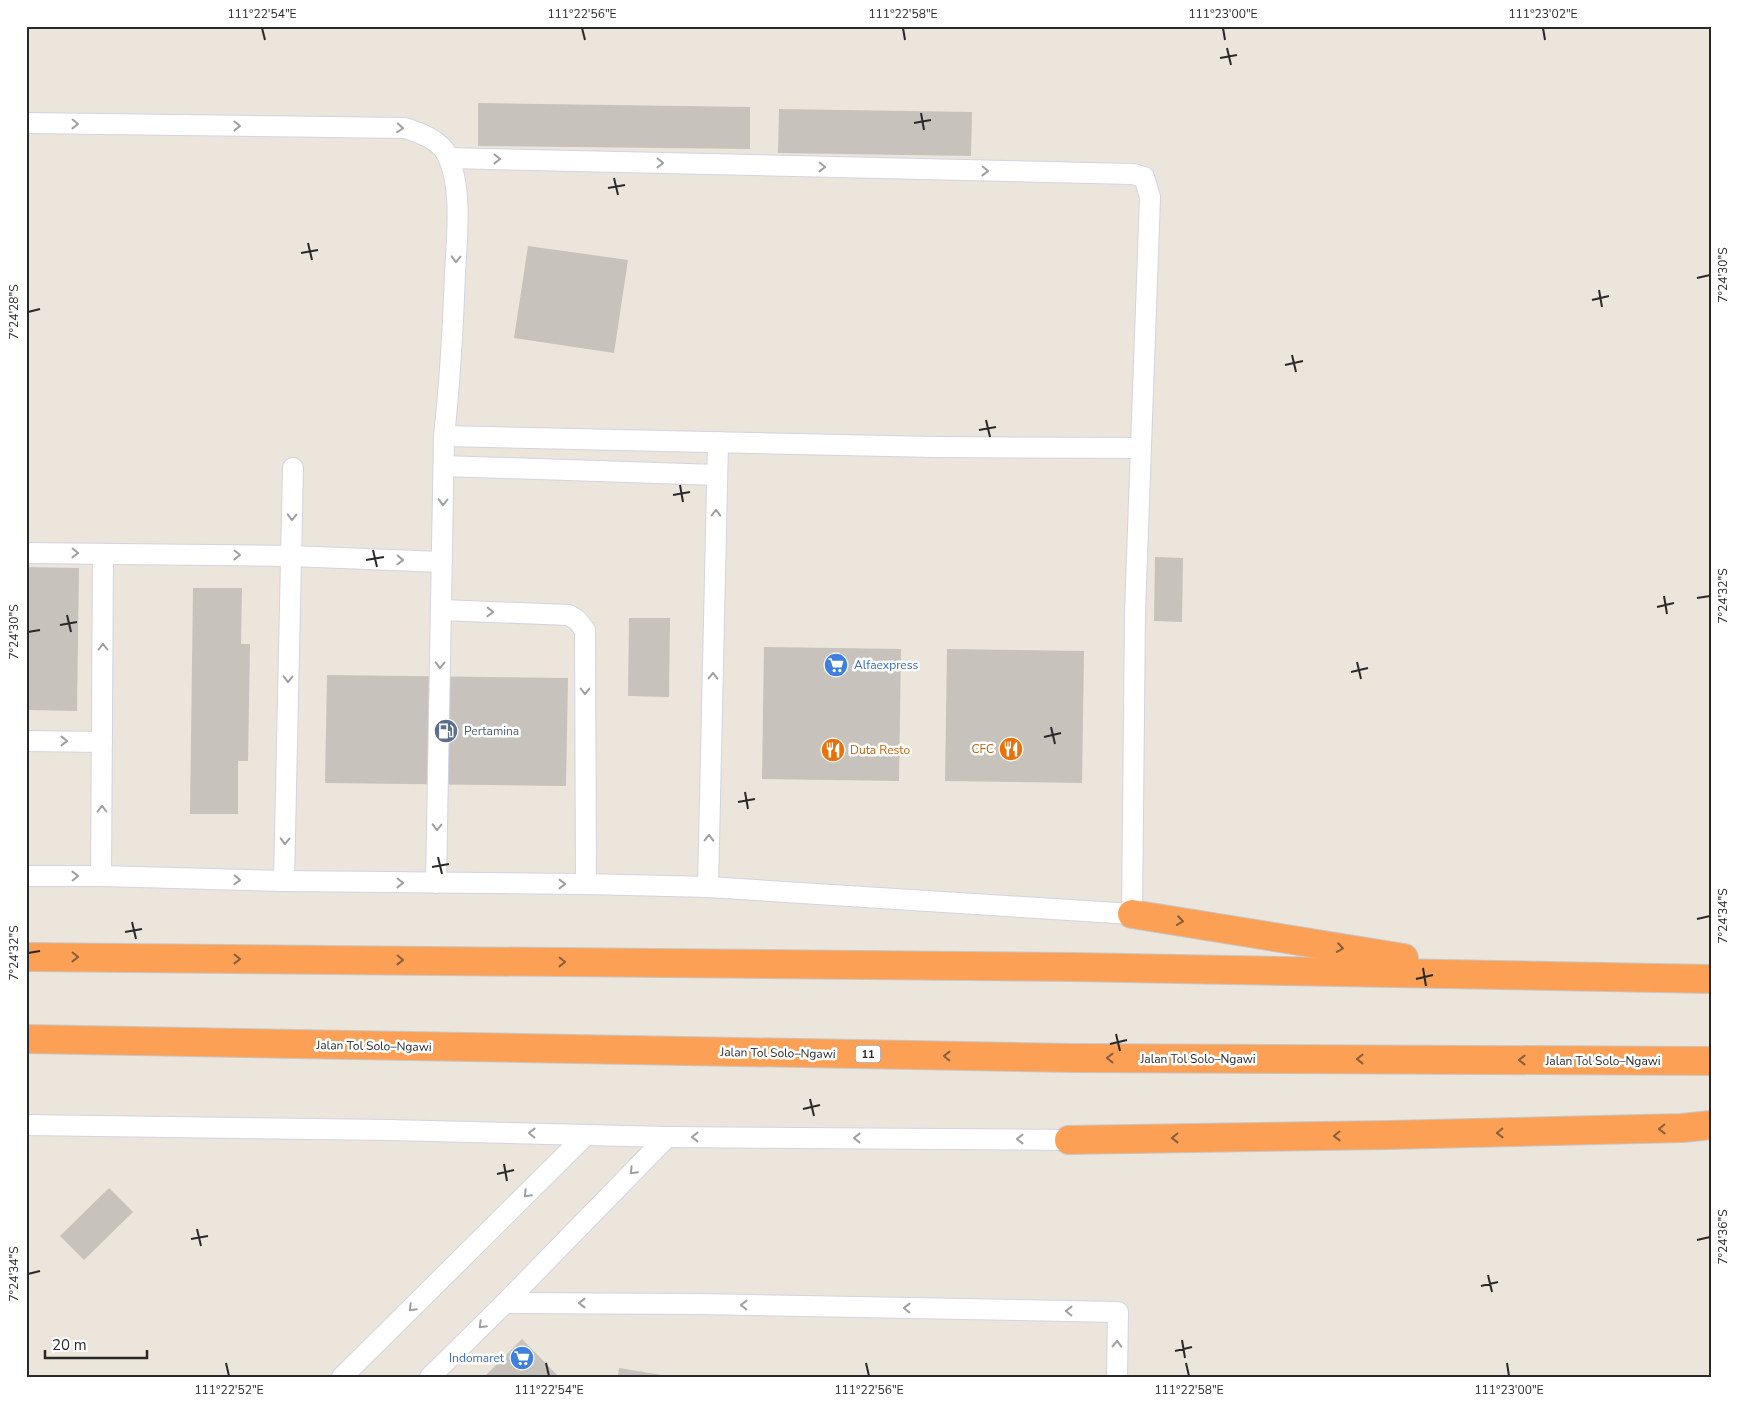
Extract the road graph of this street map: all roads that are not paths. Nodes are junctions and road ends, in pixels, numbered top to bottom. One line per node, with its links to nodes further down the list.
1 (26, 123): 2 (lane, one-way to 2)
2 (449, 158): 3 (lane, one-way to 3); 5 (lane, one-way to 5)
3 (444, 436): 4 (lane); 6 (lane)
4 (718, 442): 5 (lane); 8 (lane)
5 (1141, 448): 22 (lane)
6 (444, 466): 8 (lane); 12 (lane, one-way to 12)
7 (293, 468): 11 (lane, one-way to 11)
8 (717, 475): 21 (lane, one-way to 8)
9 (26, 553): 10 (lane, one-way to 10)
10 (103, 554): 11 (lane, one-way to 11); 15 (lane, one-way to 10)
11 (291, 556): 12 (lane, one-way to 12); 18 (lane, one-way to 18)
12 (442, 562): 13 (lane)
13 (441, 610): 19 (lane, one-way to 19); 20 (lane, one-way to 20)
14 (26, 741): 15 (lane, one-way to 15)
15 (102, 742): 17 (lane, one-way to 15)
16 (26, 876): 17 (lane, one-way to 17)
17 (102, 876): 18 (lane, one-way to 18)
18 (284, 882): 19 (lane, one-way to 19)
19 (436, 883): 20 (lane, one-way to 20)
20 (586, 884): 21 (lane)
21 (708, 887): 22 (lane)
22 (1132, 914): 24 (highway, one-way to 24)
23 (26, 957): 24 (highway, one-way to 24)
24 (1499, 974): 25 (highway)
25 (1711, 979)
26 (26, 1039): 27 (highway, Jalan Tol Solo–Ngawi / 11, one-way to 26)
27 (1711, 1061)
28 (26, 1125): 30 (lane, one-way to 28)
29 (1711, 1126): 32 (highway, one-way to 32)
30 (586, 1135): 31 (lane); 34 (lane, one-way to 34)
31 (667, 1137): 32 (lane, one-way to 31); 33 (lane, one-way to 33)
32 (1069, 1140)
33 (505, 1303): 35 (lane, one-way to 35); 36 (lane, one-way to 33)
34 (342, 1377)
35 (430, 1377)
36 (1117, 1377)

